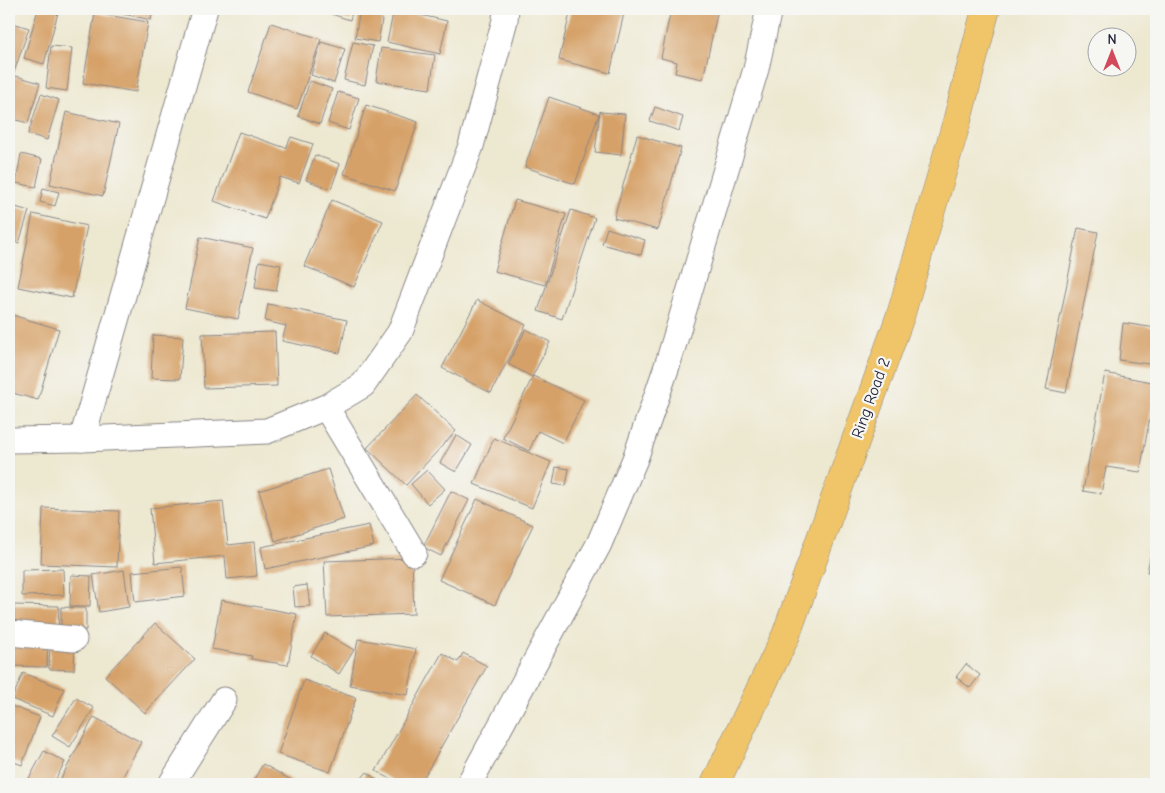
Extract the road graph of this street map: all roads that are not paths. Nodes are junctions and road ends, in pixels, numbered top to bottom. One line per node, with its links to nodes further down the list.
1 (205, 9): 6 (street)
2 (506, 9): 5 (street)
3 (769, 9): 14 (street)
4 (986, 9): 12 (main road, Ring Road 2)
5 (326, 407): 6 (street); 8 (street)
6 (82, 439): 7 (street)
7 (9, 440)
8 (414, 552)
9 (9, 633): 10 (street)
10 (74, 638)
11 (224, 700): 13 (street)
12 (717, 780)
13 (170, 784)
14 (468, 784)

